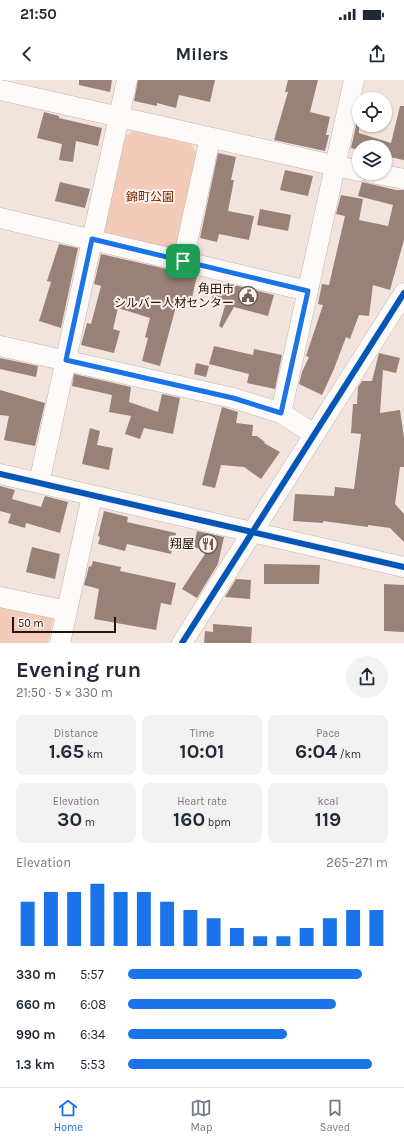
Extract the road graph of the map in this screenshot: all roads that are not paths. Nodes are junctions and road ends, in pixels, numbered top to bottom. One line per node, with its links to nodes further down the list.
1 (127, 80): 4 (street)
2 (354, 80): 6 (street)
3 (0, 90): 4 (street)
4 (119, 117): 5 (street); 11 (street)
5 (210, 138): 6 (street); 12 (street)
6 (335, 166): 7 (street); 13 (street)
7 (352, 170)
8 (392, 177): 9 (street)
9 (404, 179)
10 (0, 218): 11 (street)
11 (92, 239): 12 (street); 16 (street)
12 (183, 261): 13 (street)
13 (308, 291): 17 (street)
14 (404, 293): 18 (street)
15 (0, 346): 16 (street)
16 (66, 360): 17 (street); 20 (street)
17 (281, 413): 18 (street)
18 (314, 434): 22 (street)
19 (0, 474): 20 (street)
20 (39, 483): 21 (street)
21 (92, 496): 22 (street); 25 (street)
22 (254, 531): 23 (street); 27 (street)
23 (404, 567)
24 (0, 597): 25 (street)
25 (66, 612): 26 (street)
26 (60, 643)
27 (182, 643)

